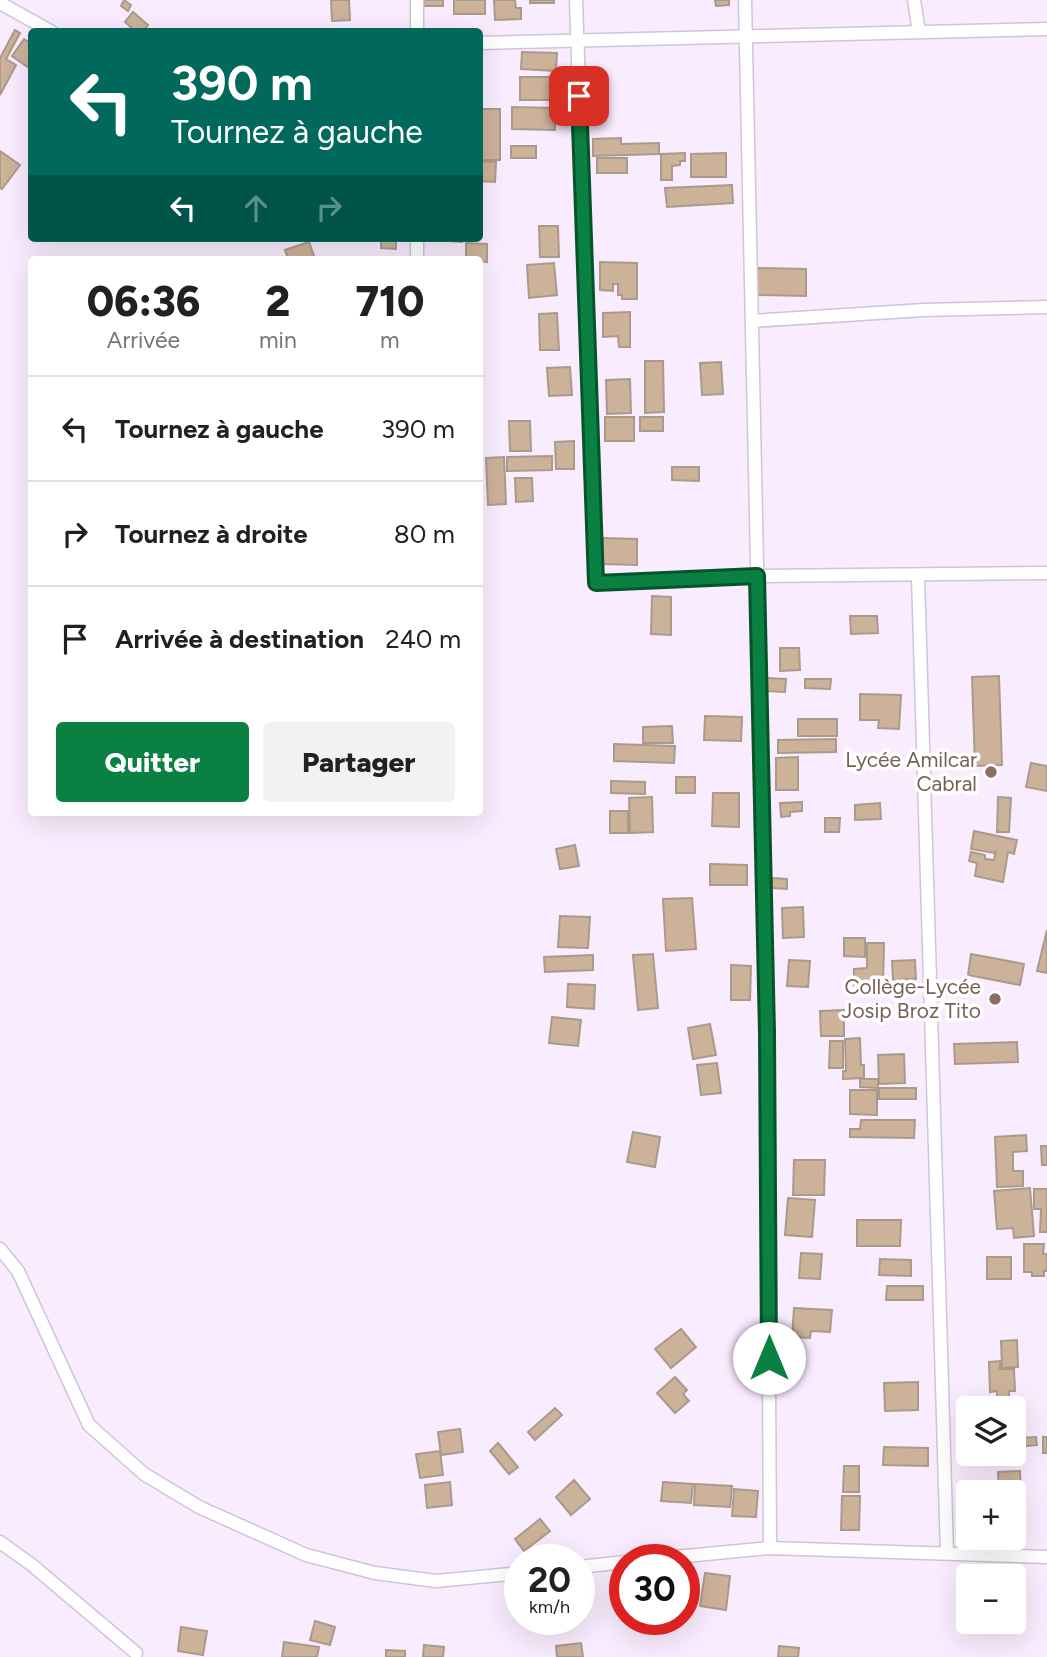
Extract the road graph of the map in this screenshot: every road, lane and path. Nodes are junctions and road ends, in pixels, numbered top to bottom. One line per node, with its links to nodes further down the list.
1 (417, 0): 7 (street)
2 (576, 0): 11 (street)
3 (745, 0): 10 (street)
4 (914, 0): 9 (street)
5 (0, 3): 6 (street)
6 (45, 28)
7 (418, 28)
8 (1047, 29): 9 (street)
9 (919, 32): 10 (street)
10 (746, 36): 11 (street); 14 (street)
11 (577, 42): 12 (street); 16 (street)
12 (483, 43)
13 (1047, 307): 14 (street)
14 (752, 321): 16 (street)
15 (1047, 573): 17 (street)
16 (757, 576): 17 (street); 20 (street)
17 (918, 576): 21 (street)
18 (0, 1249): 24 (street)
19 (0, 1542): 25 (street)
20 (770, 1548): 21 (street); 22 (street)
21 (947, 1553): 23 (street)
22 (700, 1555)
23 (1047, 1556)
24 (504, 1575)
25 (136, 1653)

